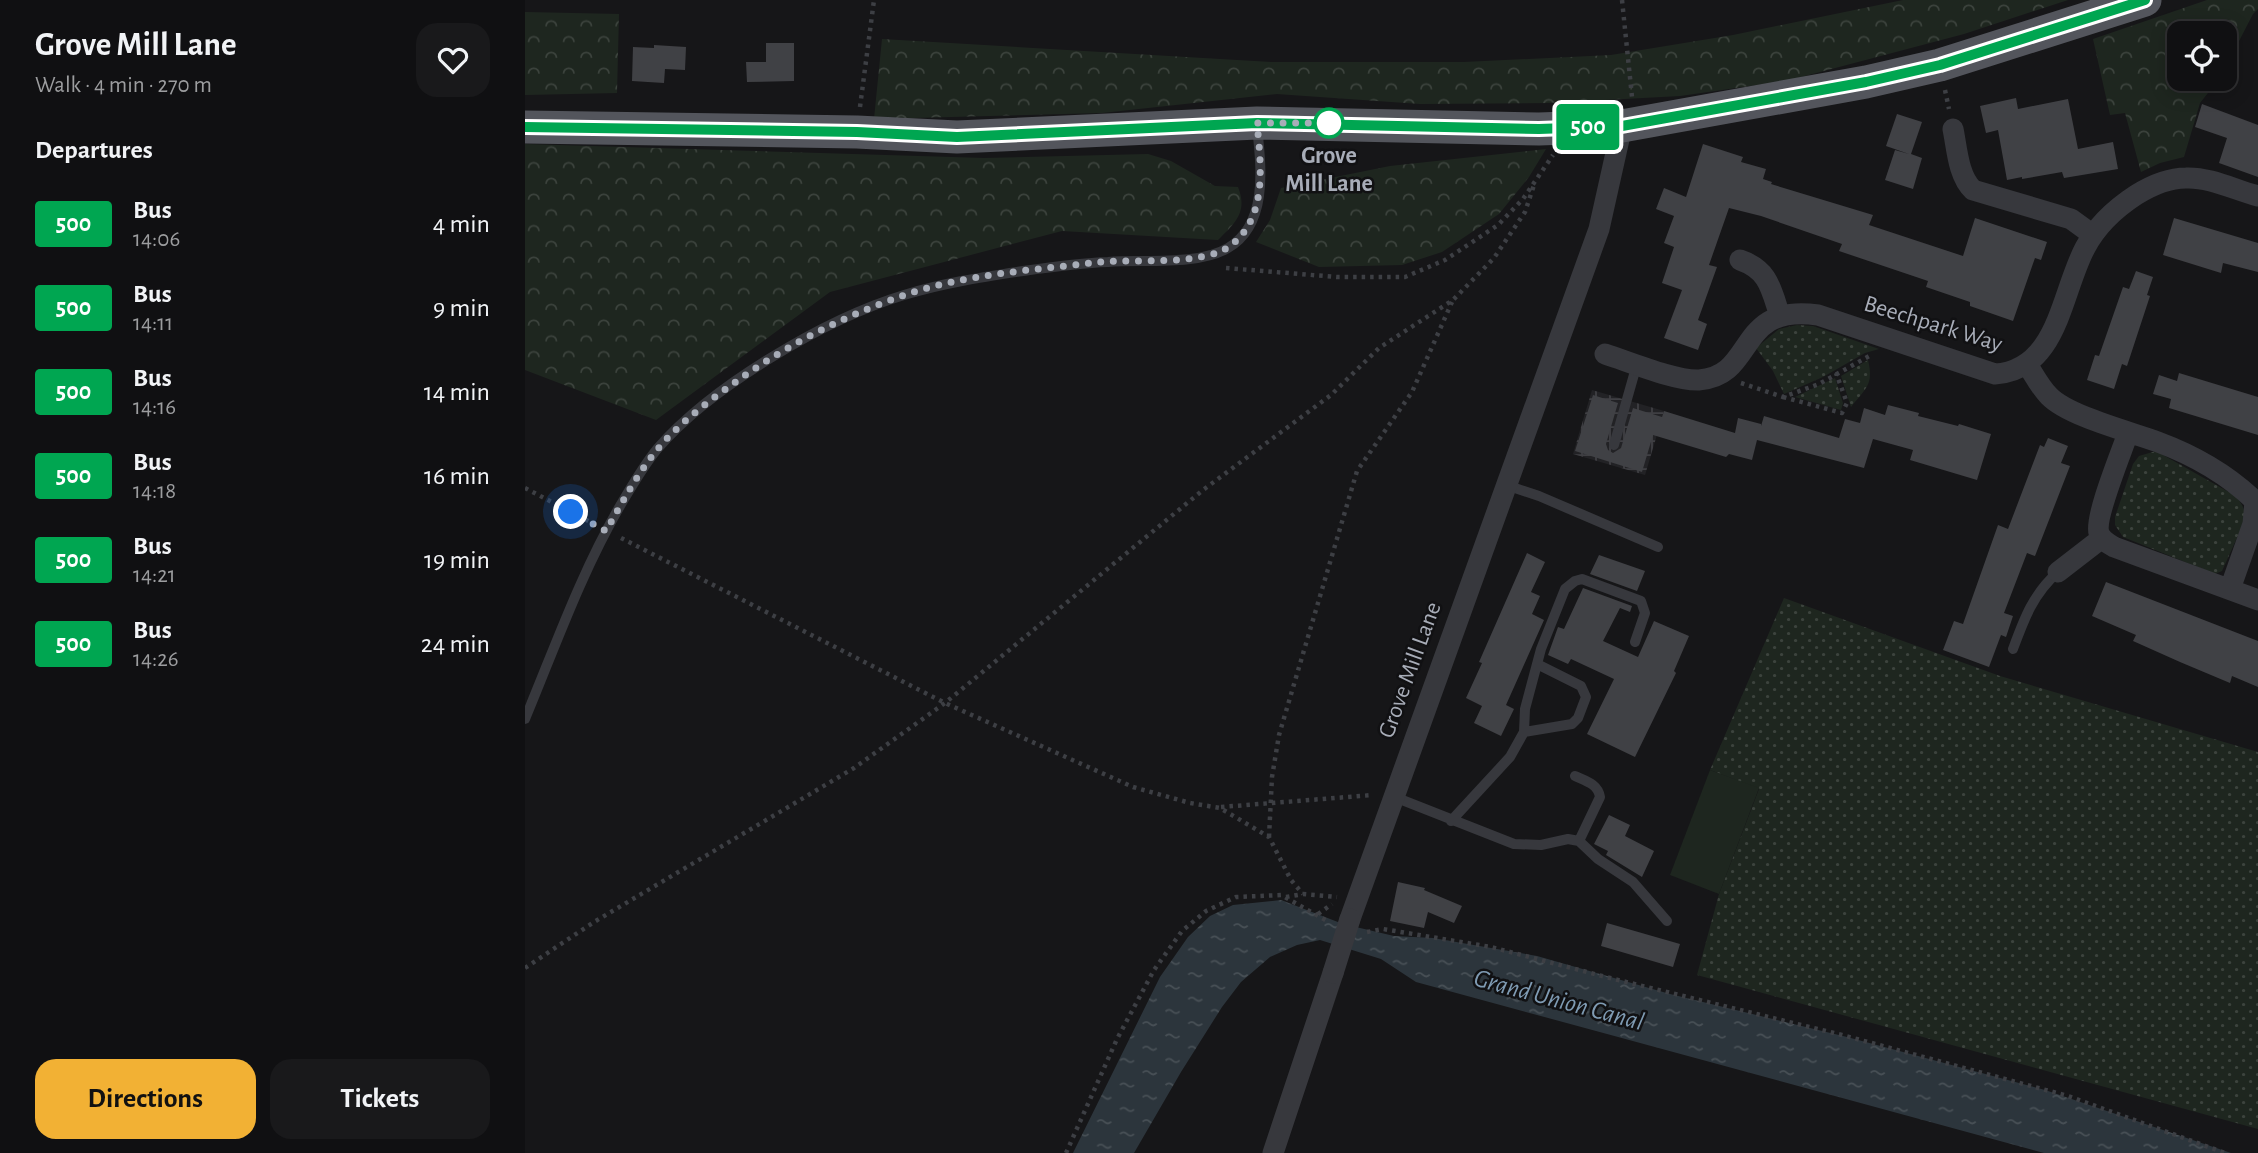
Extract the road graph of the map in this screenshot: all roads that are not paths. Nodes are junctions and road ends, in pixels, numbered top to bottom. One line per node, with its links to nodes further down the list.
1 (2145, 0): 2 (main road)
2 (1627, 115): 3 (main road); 15 (street, Grove Mill Lane)
3 (1257, 123): 4 (main road); 25 (lane)
4 (525, 127)
5 (1953, 129): 7 (street)
6 (2258, 197): 7 (street)
7 (2093, 234): 12 (street)
8 (1740, 260): 9 (street)
9 (1780, 316): 11 (street); 12 (street, Beechpark Way)
10 (1605, 354): 11 (street)
11 (1637, 364): 14 (lane)
12 (2027, 364): 13 (street, Beechpark Way)
13 (2128, 433): 16 (street, Beechpark Way); 17 (street)
14 (1614, 445)
15 (1506, 485): 18 (lane); 28 (street, Grove Mill Lane)
16 (2256, 500): 20 (street, Beechpark Way)
17 (2102, 538): 19 (street); 20 (street)
18 (1658, 547)
19 (2058, 572): 23 (lane)
20 (2230, 589): 21 (street)
21 (2258, 600)
22 (1635, 642): 24 (lane)
23 (2013, 649)
24 (1537, 664): 26 (lane); 26 (lane)
25 (525, 719)
26 (1524, 732): 29 (lane)
27 (1575, 776): 30 (lane)
28 (1392, 796): 29 (lane); 32 (street, Grove Mill Lane, bridge)
29 (1451, 821): 30 (lane)
30 (1579, 841): 31 (lane)
31 (1667, 921)
32 (1273, 1153)

